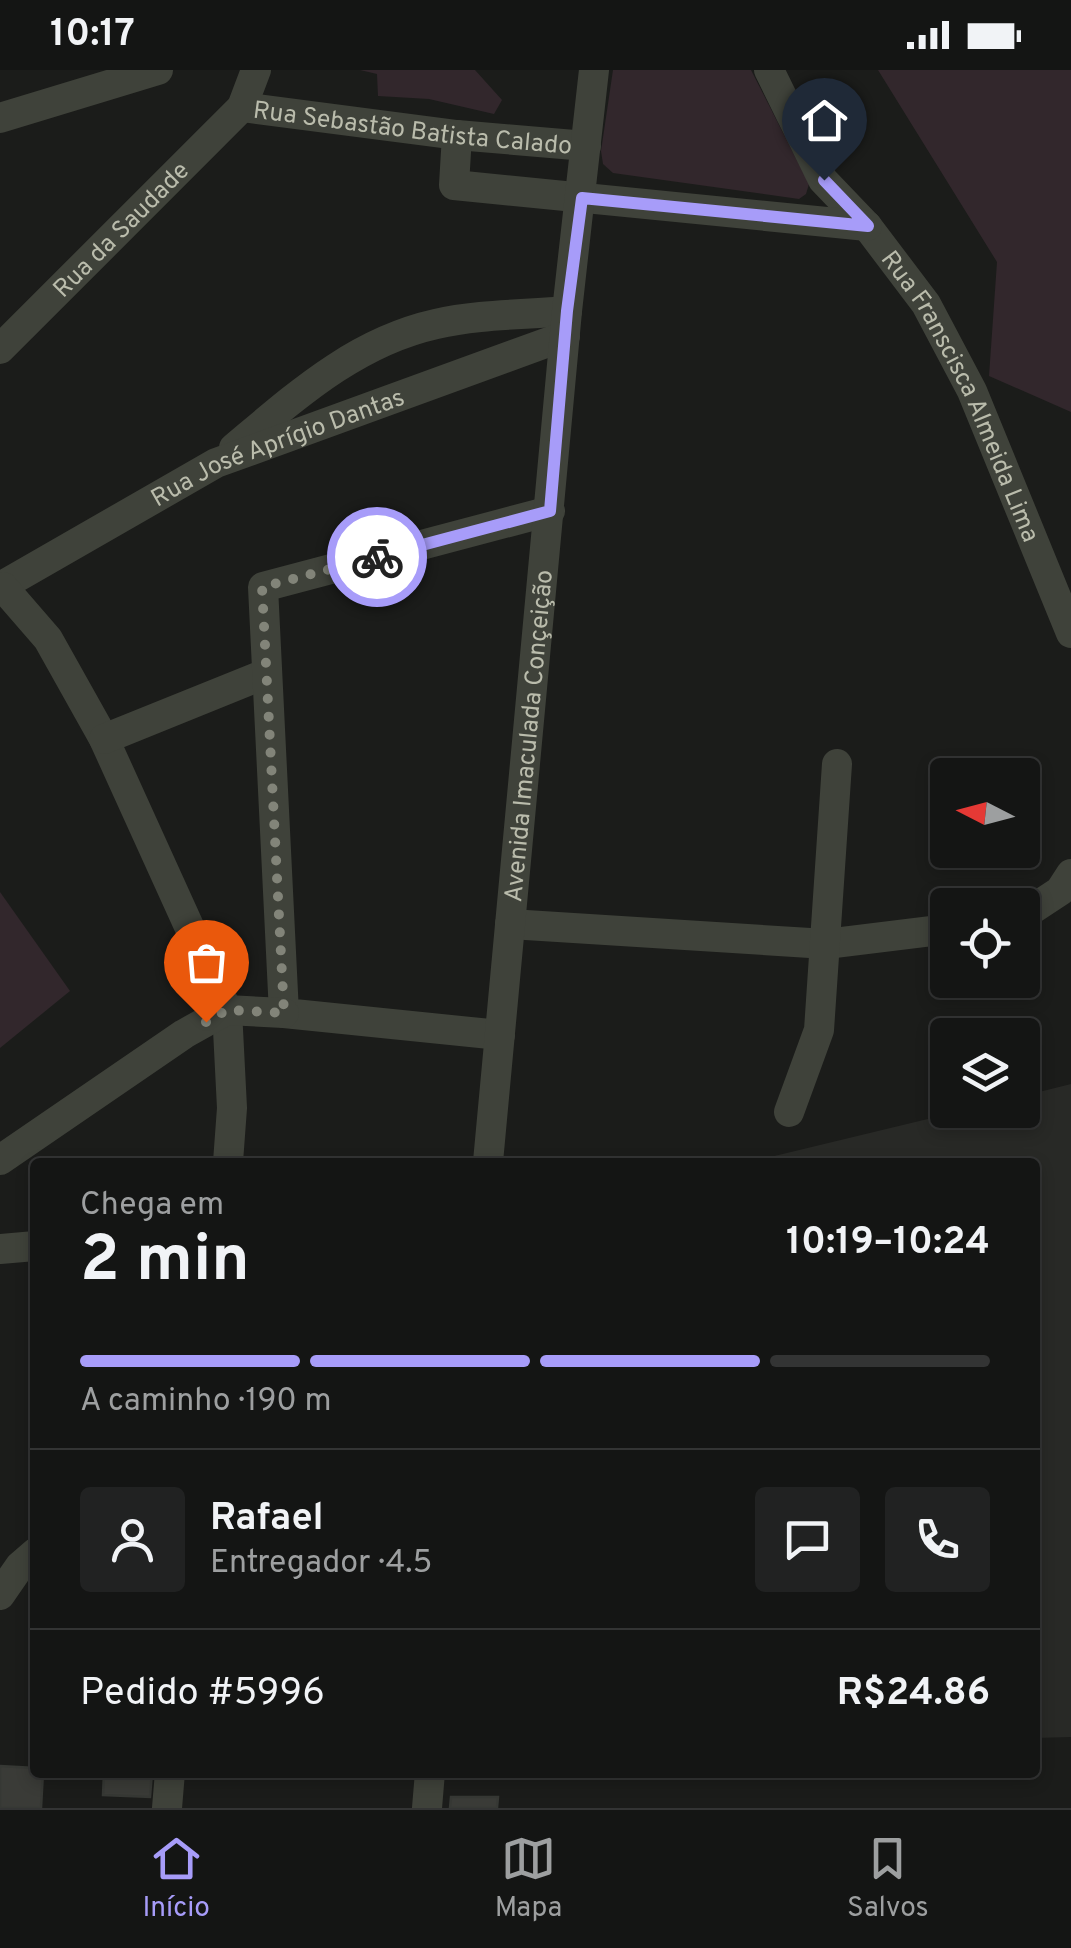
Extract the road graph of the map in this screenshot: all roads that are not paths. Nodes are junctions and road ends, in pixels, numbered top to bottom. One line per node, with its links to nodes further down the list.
1 (158, 70): 6 (street)
2 (256, 70): 5 (street)
3 (594, 70): 8 (street, Avenida Imaculada Conçeição)
4 (768, 70): 10 (street, Rua Franscisca Almeida Lima)
5 (242, 107): 7 (street, Rua Sebastão Batista Calado); 12 (street, Rua da Saudade)
6 (0, 118)
7 (458, 136): 8 (street, Rua Sebastão Batista Calado); 9 (street)
8 (586, 146): 9 (street, Avenida Imaculada Conçeição)
9 (582, 198): 10 (street); 11 (street, Avenida Imaculada Conçeição)
10 (868, 226): 16 (street, Rua Franscisca Almeida Lima)
11 (566, 324): 13 (street, Rua José Aprígio Dantas); 13 (street); 14 (street, Avenida Imaculada Conçeição)
12 (0, 350)
13 (216, 463): 15 (street, Rua José Aprígio Dantas)
14 (550, 511): 17 (street); 22 (street, Avenida Imaculada Conçeição)
15 (1, 587): 18 (street)
16 (1071, 633)
17 (265, 674): 18 (street); 26 (street)
18 (104, 739): 25 (street)
19 (837, 764): 24 (street)
20 (1071, 874): 21 (street)
21 (1040, 904)
22 (510, 924): 24 (street); 27 (street, Avenida Imaculada Conçeição)
23 (930, 930): 24 (street)
24 (826, 944): 28 (street)
25 (227, 1010): 26 (street); 29 (street); 31 (street)
26 (284, 1013): 27 (street)
27 (500, 1035): 30 (street, Avenida Imaculada Conçeição)
28 (789, 1112)
29 (228, 1158)
30 (488, 1158)
31 (0, 1160)
32 (30, 1246): 33 (street)
33 (0, 1249)
34 (18, 1561): 35 (street)
35 (0, 1596)
36 (170, 1778): 38 (street)
37 (430, 1778): 39 (street)
38 (167, 1808)
39 (427, 1808)

